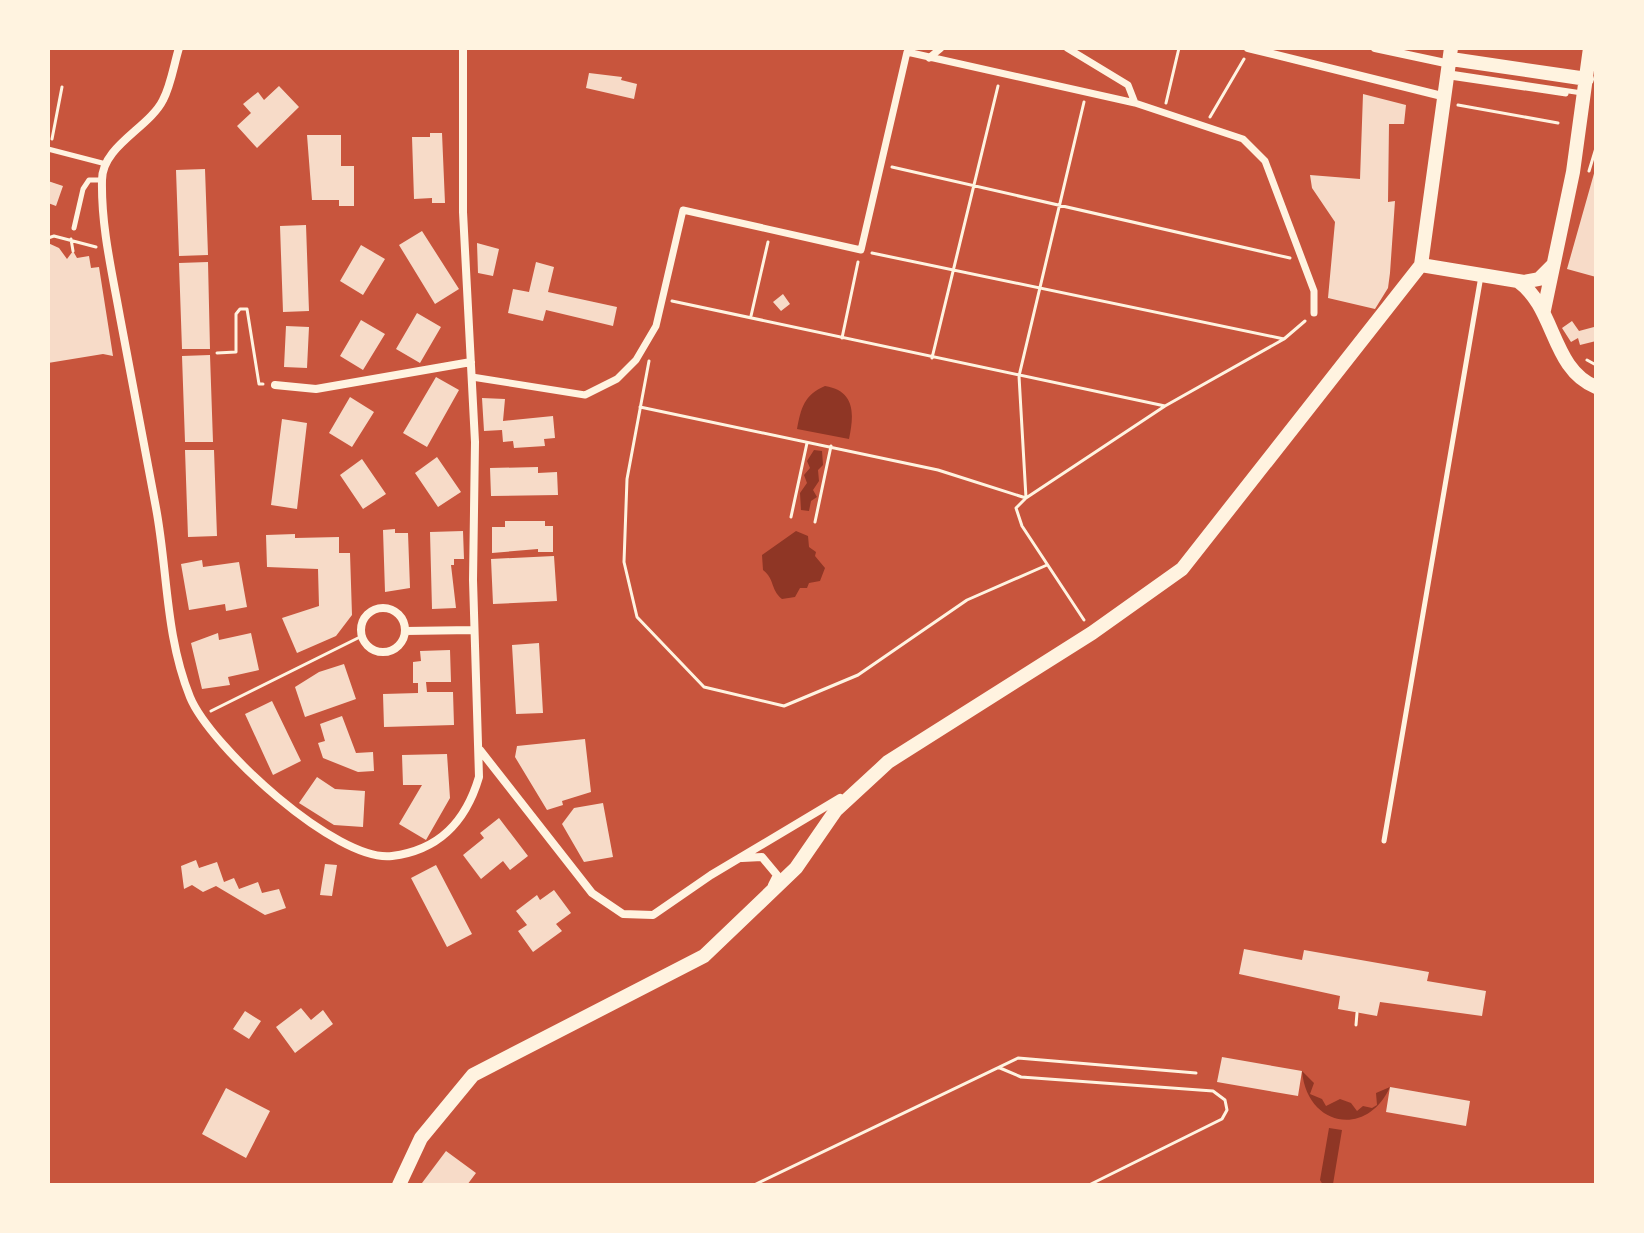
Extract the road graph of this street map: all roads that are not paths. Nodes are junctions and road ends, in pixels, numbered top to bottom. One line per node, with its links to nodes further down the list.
1 (179, 48): 14 (street)
2 (463, 48): 23 (street)
3 (941, 48): 8 (street)
4 (1067, 48): 12 (street)
5 (1375, 48): 9 (street)
6 (1590, 48): 10 (main road)
7 (1247, 52): 11 (street)
8 (929, 58): 12 (street); 24 (street)
9 (1450, 64): 10 (main road); 11 (main road)
10 (1585, 90): 17 (main road)
11 (1448, 101): 18 (main road)
12 (1135, 103): 22 (street)
13 (48, 149): 14 (lane)
14 (107, 164): 15 (street)
15 (102, 178): 16 (lane); 29 (street)
16 (74, 228)
17 (1557, 260): 20 (main road); 21 (main road)
18 (1421, 265): 19 (main road); 30 (main road)
19 (1482, 275): 20 (main road); 31 (lane)
20 (1518, 281): 21 (main road)
21 (1544, 310): 26 (main road)
22 (1314, 313)
23 (471, 362): 24 (street); 25 (street)
24 (472, 377): 27 (street)
25 (270, 384)
26 (1596, 387)
27 (474, 630): 28 (street); 29 (street)
28 (405, 631): 28 (street)
29 (480, 749): 32 (street)
30 (867, 782): 32 (street); 33 (main road)
31 (1384, 841)
32 (737, 859): 33 (street)
33 (764, 899): 34 (main road)
34 (399, 1185)

